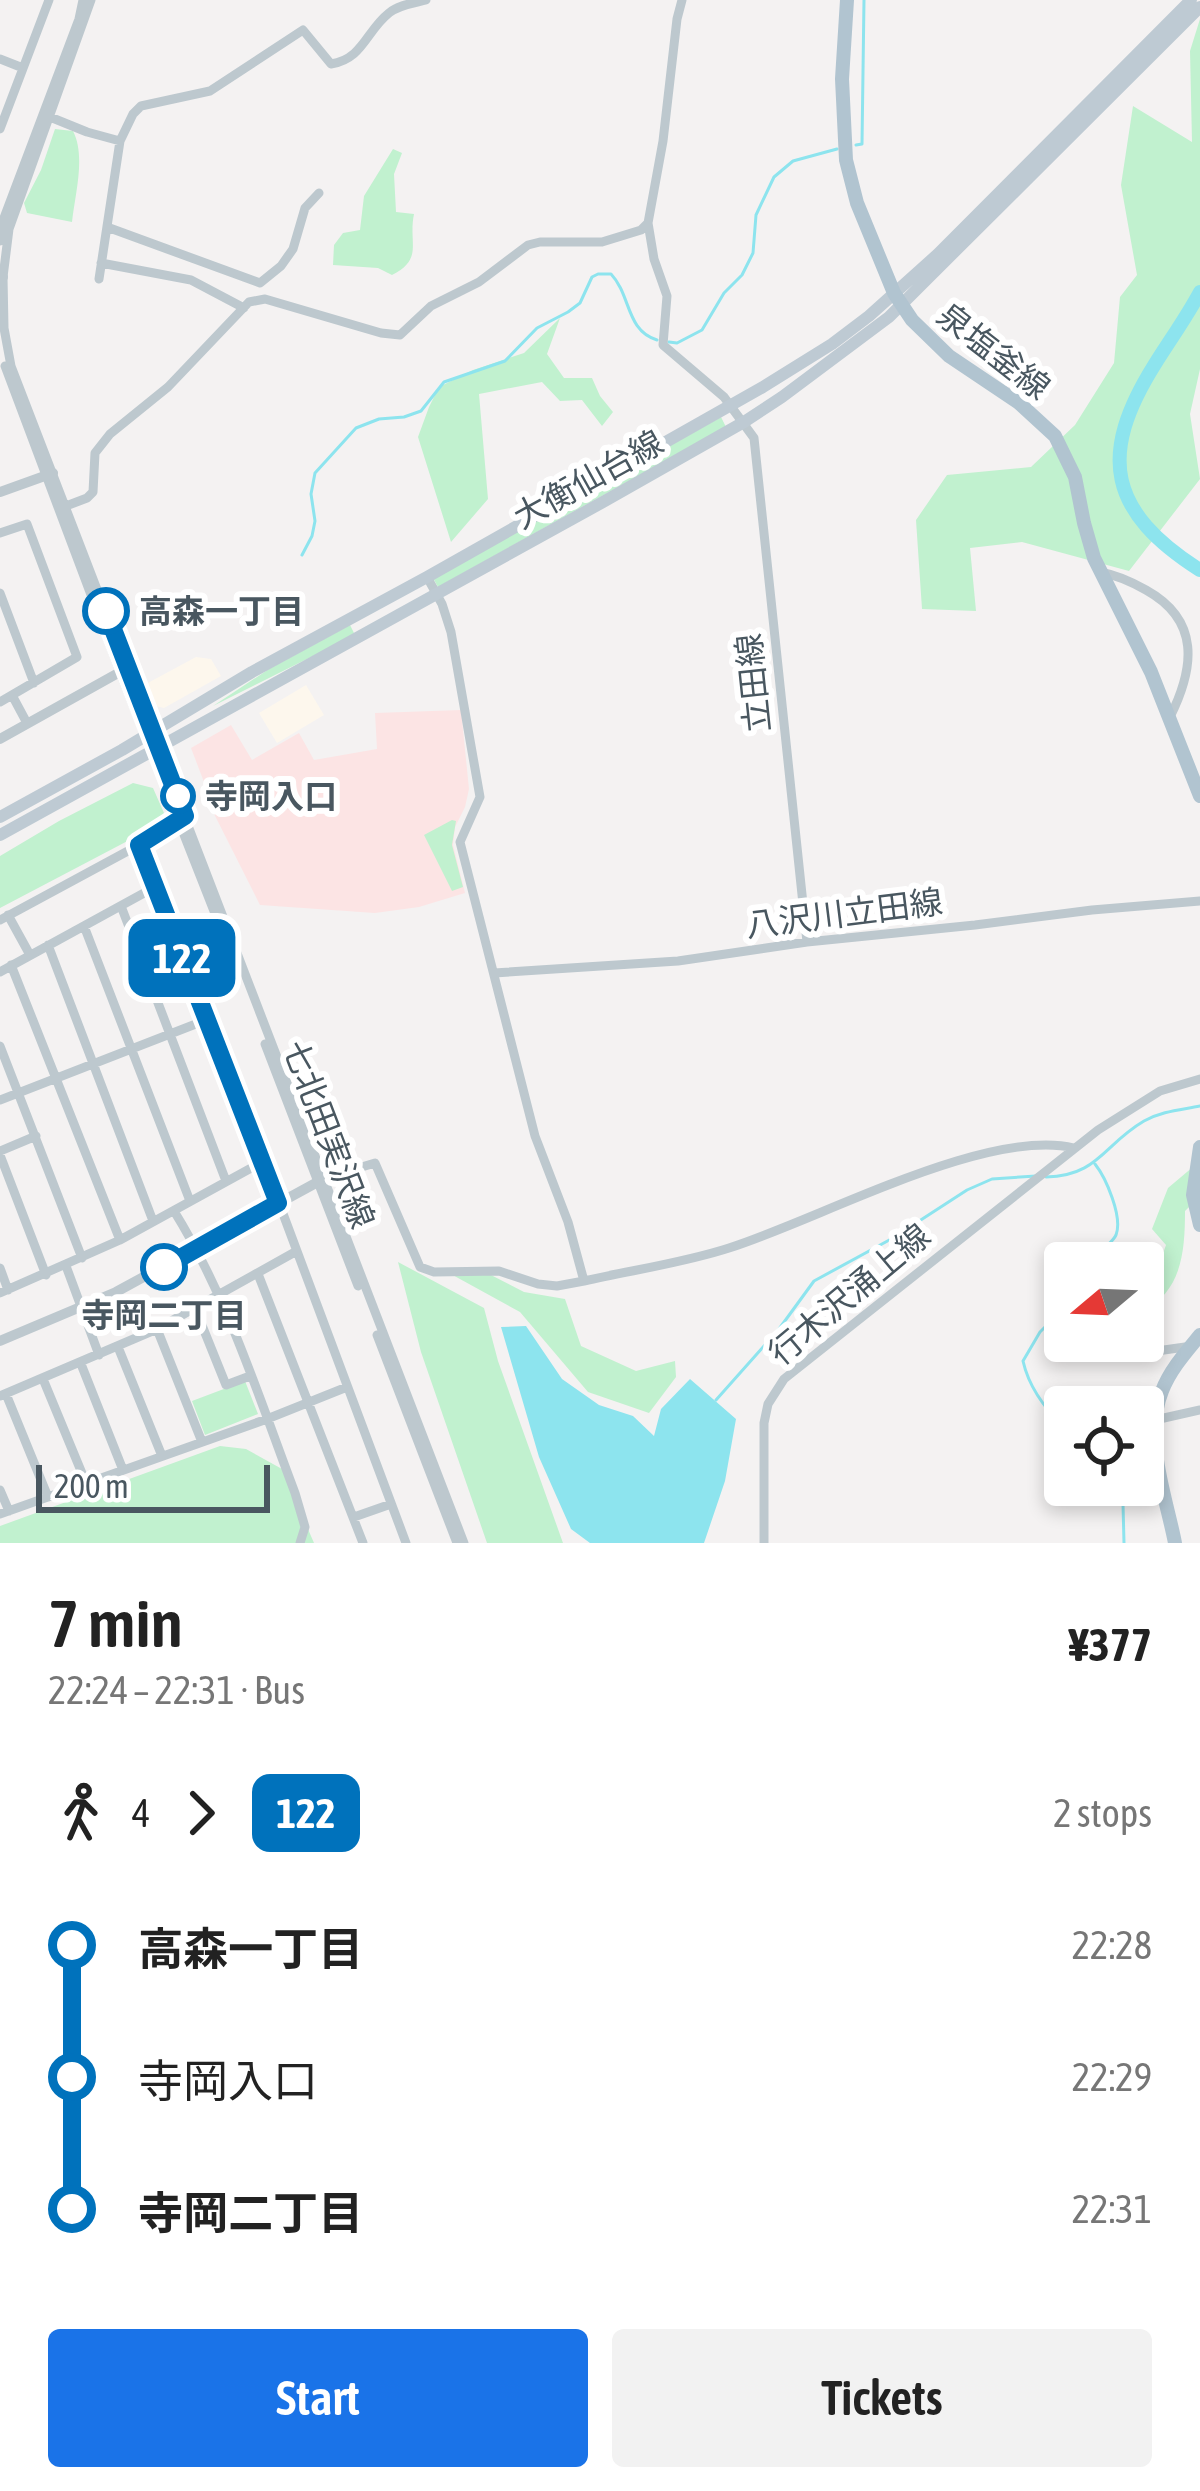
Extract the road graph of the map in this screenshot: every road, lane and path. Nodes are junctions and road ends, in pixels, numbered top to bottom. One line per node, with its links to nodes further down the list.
1 (49, 0): 9 (street)
2 (87, 0): 11 (street); 17 (street)
3 (426, 0): 13 (street)
4 (682, 0): 15 (street)
5 (847, 0): 22 (main road, 泉塩釜線)
6 (1191, 0): 10 (main road)
7 (1200, 7): 10 (main road)
8 (0, 59): 9 (street)
9 (23, 68): 12 (street)
10 (1131, 68): 22 (main road, 大衡仙台線)
11 (50, 116): 13 (street); 19 (street)
12 (0, 129)
13 (120, 141): 16 (street)
14 (319, 193): 21 (street)
15 (648, 223): 23 (street); 26 (street)
16 (107, 227): 18 (street); 21 (street)
17 (0, 241)
18 (101, 263): 20 (street); 24 (street)
19 (1, 277): 28 (street)
20 (99, 278)
21 (260, 283): 23 (street)
22 (898, 299): 26 (main road, 大衡仙台線); 27 (main road, 大衡仙台線); 32 (main road, 泉塩釜線)
23 (257, 301): 24 (street)
24 (244, 308): 30 (street)
25 (0, 340): 28 (street)
26 (732, 405): 27 (street); 33 (main road, 大衡仙台線)
27 (744, 422): 35 (main road, 大衡仙台線); 57 (street, 立田線)
28 (49, 475): 29 (street); 30 (street); 38 (street)
29 (0, 492)
30 (66, 506): 44 (street)
31 (0, 533): 39 (street)
32 (1100, 572): 42 (main road, 泉塩釜線); 42 (street)
33 (427, 577): 35 (street); 36 (main road, 大衡仙台線)
34 (0, 593): 39 (street)
35 (437, 594): 37 (main road, 大衡仙台線); 62 (street)
36 (353, 617): 37 (street); 44 (main road, 大衡仙台線)
37 (363, 635): 46 (main road, 大衡仙台線)
38 (120, 672): 43 (street); 44 (street)
39 (34, 683): 40 (street)
40 (12, 694): 41 (street); 43 (street)
41 (0, 702)
42 (1170, 717): 47 (main road, 泉塩釜線)
43 (27, 723): 45 (street)
44 (149, 734): 46 (street); 48 (main road, 大衡仙台線)
45 (0, 739)
46 (155, 748): 49 (street); 50 (main road, 大衡仙台線)
47 (1200, 796)
48 (0, 817)
49 (182, 818): 51 (street); 77 (street)
50 (0, 835)
51 (139, 845): 52 (street); 55 (street)
52 (155, 887): 54 (street); 63 (street)
53 (1200, 901): 57 (street, 八沢川立田線)
54 (121, 906): 56 (street); 64 (street)
55 (4, 917): 59 (street)
56 (84, 926): 58 (street); 66 (street)
57 (807, 943): 62 (street, 八沢川立田線)
58 (48, 945): 59 (street); 67 (street)
59 (30, 955): 60 (street)
60 (11, 965): 61 (street); 68 (street)
61 (0, 971)
62 (494, 973): 92 (street)
63 (206, 1020): 64 (street); 76 (street)
64 (169, 1035): 66 (street); 78 (street)
65 (0, 1046): 70 (street)
66 (131, 1050): 67 (street); 79 (street)
67 (94, 1064): 68 (street); 82 (street)
68 (56, 1079): 70 (street); 84 (street)
69 (1200, 1079): 74 (street, 行木沢涌上線)
70 (19, 1093): 71 (street); 72 (street)
71 (0, 1100)
72 (36, 1136): 75 (street); 87 (street)
73 (1200, 1147): 83 (main road)
74 (1074, 1148): 92 (street); 127 (street, 行木沢涌上線)
75 (0, 1153): 91 (street)
76 (262, 1162): 78 (street); 80 (street)
77 (322, 1180): 80 (street); 92 (street); 126 (street)
78 (226, 1181): 79 (street)
79 (190, 1201): 81 (street)
80 (278, 1203): 85 (street); 86 (street)
81 (174, 1211): 82 (street); 85 (street)
82 (153, 1221): 84 (street)
83 (1200, 1225)
84 (120, 1240): 87 (street)
85 (197, 1249): 94 (street); 95 (street)
86 (295, 1252): 90 (street); 106 (street)
87 (82, 1258): 88 (street)
88 (65, 1266): 91 (street); 95 (street)
89 (0, 1268): 93 (street)
90 (258, 1274): 94 (street); 109 (street)
91 (46, 1275): 93 (street)
92 (584, 1281)
93 (4, 1292)
94 (219, 1295): 96 (street); 104 (street)
95 (82, 1308): 99 (street); 102 (street)
96 (195, 1308): 97 (street); 104 (street)
97 (157, 1329): 100 (street); 113 (street)
98 (1196, 1340): 101 (street); 107 (main road)
99 (0, 1341)
100 (118, 1347): 102 (street); 114 (street)
101 (1164, 1349)
102 (99, 1355): 103 (street)
103 (81, 1364): 105 (street); 115 (street)
104 (250, 1376): 111 (street)
105 (43, 1379): 108 (street); 116 (street)
106 (347, 1387): 109 (street); 120 (street)
107 (1164, 1387)
108 (3, 1395): 119 (street)
109 (308, 1402): 111 (street); 122 (street)
110 (1200, 1410): 112 (street)
111 (267, 1418): 113 (street); 123 (street)
112 (1164, 1418)
113 (202, 1442): 114 (street)
114 (162, 1456): 115 (street)
115 (123, 1471): 116 (street)
116 (86, 1483): 119 (street)
117 (1164, 1489): 128 (main road)
118 (0, 1490): 121 (street)
119 (48, 1497): 121 (street)
120 (391, 1504): 122 (street); 125 (street)
121 (4, 1513)
122 (354, 1517): 124 (street)
123 (300, 1543)
124 (363, 1543)
125 (406, 1543)
126 (460, 1543)
127 (764, 1543)
128 (1175, 1543)

